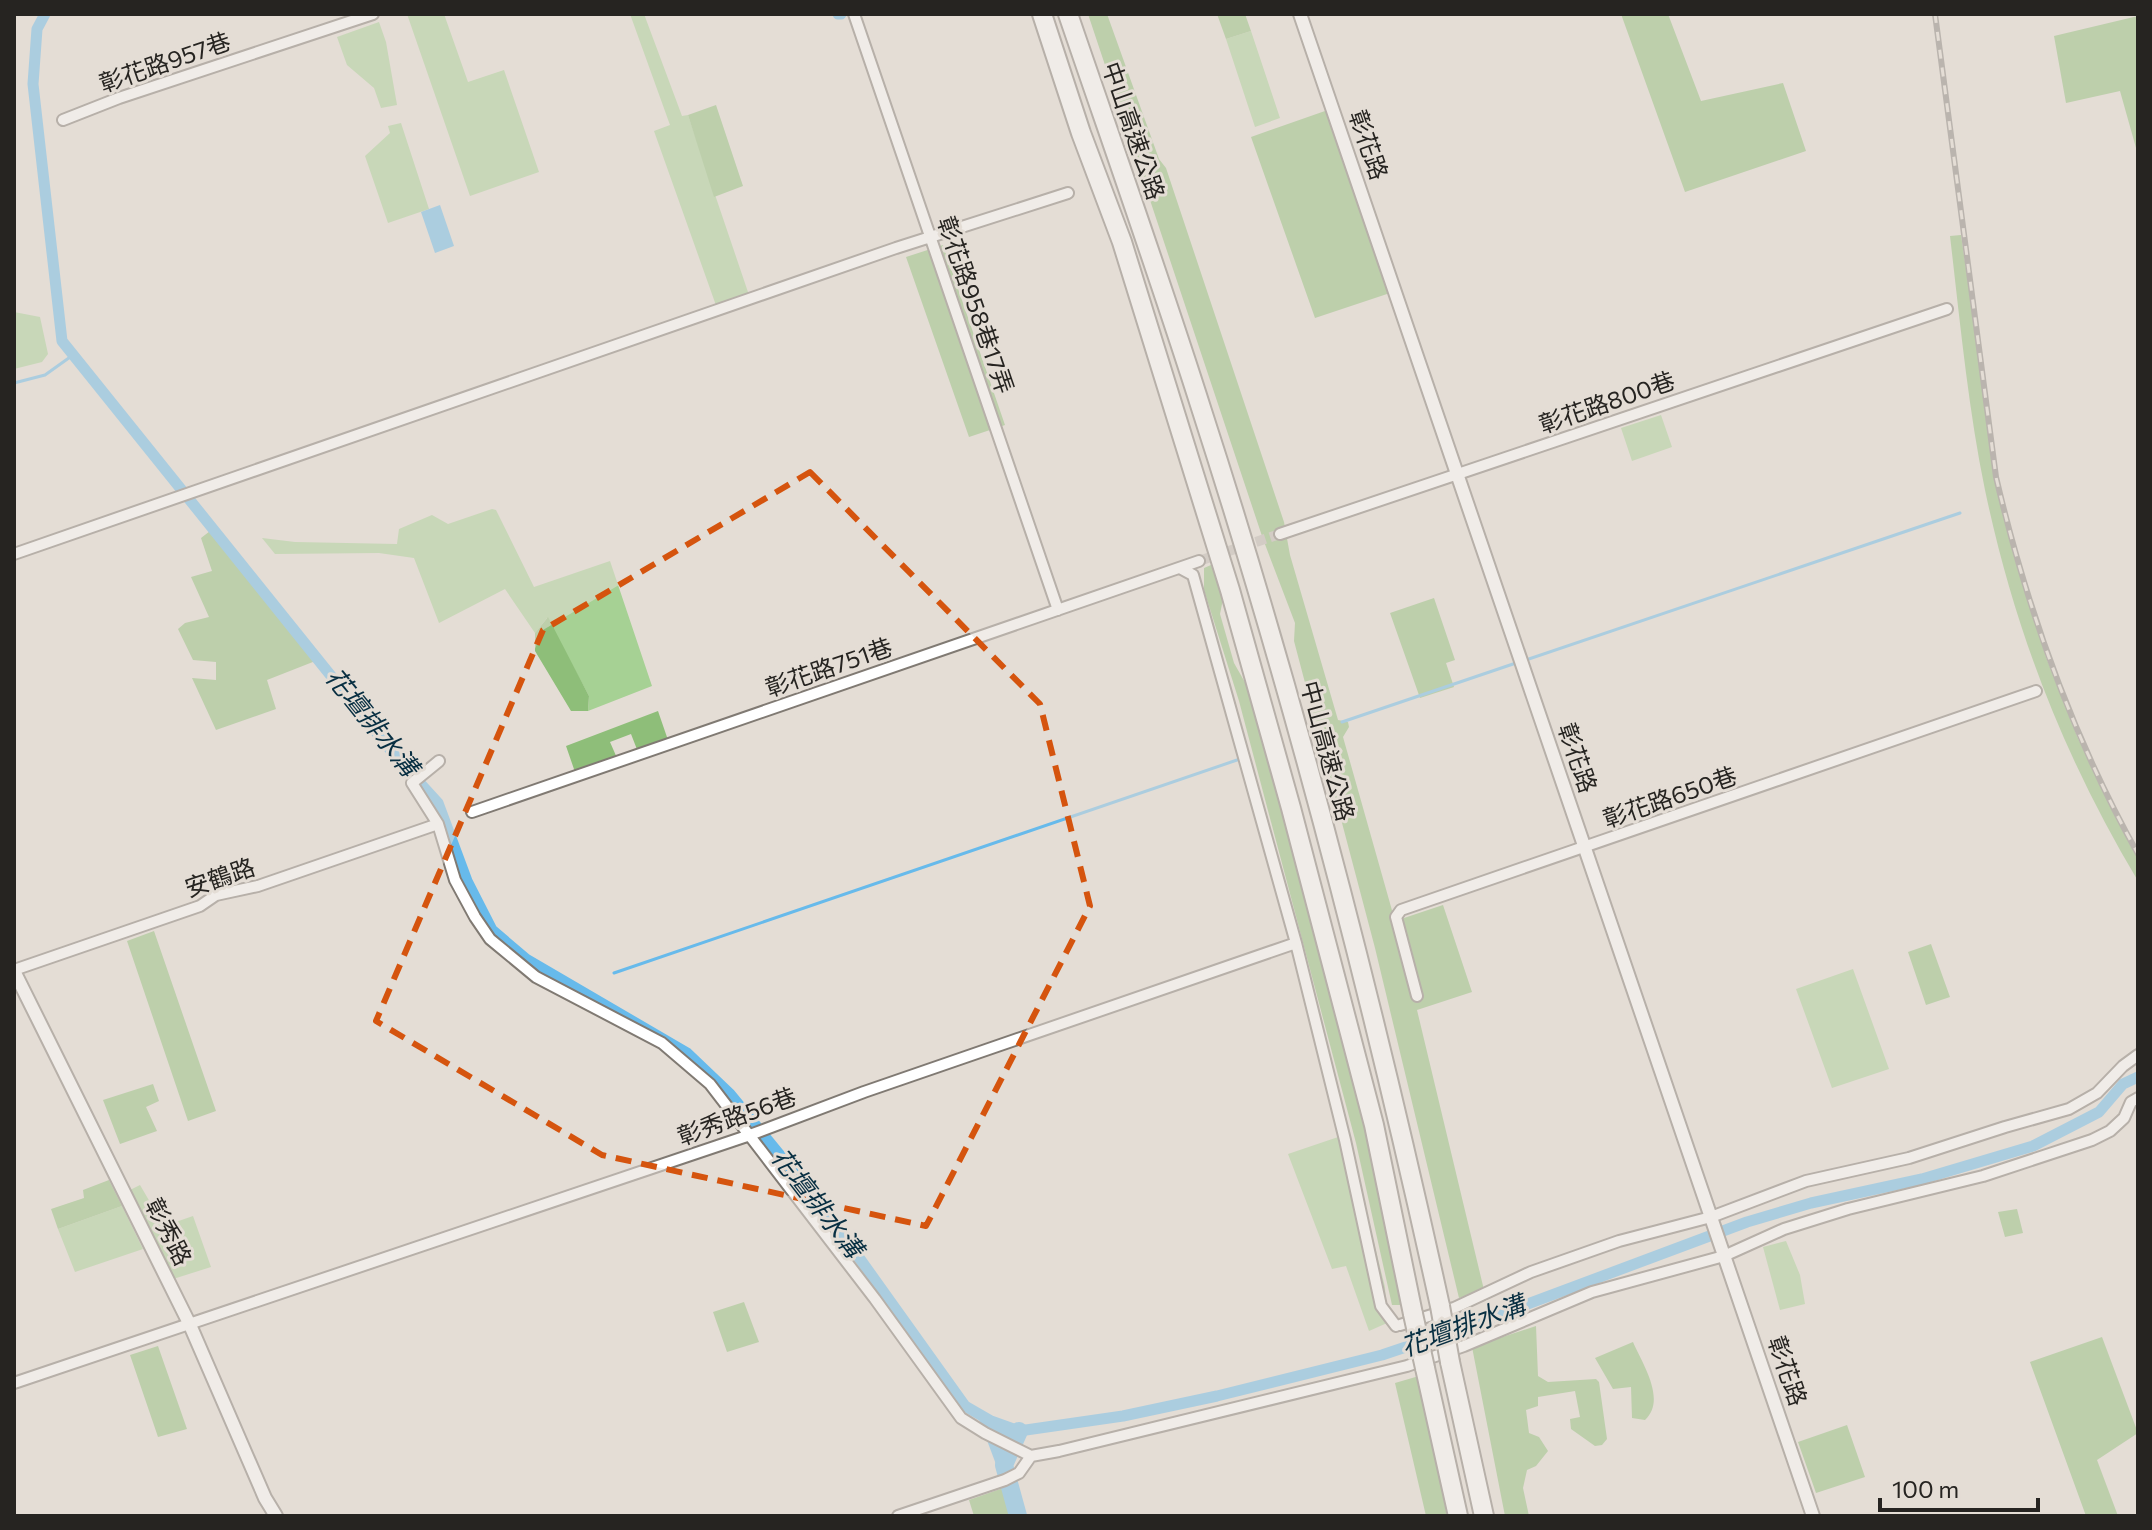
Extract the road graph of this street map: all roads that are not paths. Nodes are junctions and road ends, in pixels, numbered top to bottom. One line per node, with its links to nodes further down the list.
1 (373, 14): 6 (street, 彰花路957巷)
2 (854, 14): 8 (street, 彰花路958巷17弄)
3 (1042, 14): 29 (highway, 中山高速公路)
4 (1068, 14): 36 (highway, 中山高速公路, bridge)
5 (1300, 14): 10 (street, 彰花路)
6 (63, 120)
7 (1068, 193): 8 (street)
8 (930, 238): 12 (street); 15 (street, 彰花路958巷17弄)
9 (1947, 309): 10 (street, 彰花路800巷)
10 (1457, 475): 11 (street, 彰花路800巷); 20 (street, 彰花路)
11 (1280, 534)
12 (14, 554)
13 (1199, 561): 14 (street, 彰花路751巷)
14 (1180, 568): 15 (street, 彰花路751巷); 21 (street)
15 (1058, 610): 18 (street, 彰花路751巷)
16 (2036, 691): 20 (street, 彰花路650巷)
17 (439, 761): 19 (street)
18 (472, 812)
19 (438, 824): 22 (street, 安鶴路); 26 (street)
20 (1585, 849): 23 (street, 彰花路650巷); 27 (street, 彰花路)
21 (1296, 943): 26 (street, 彰秀路56巷); 29 (street)
22 (14, 971): 30 (street, 彰秀路)
23 (1417, 996)
24 (2138, 1055): 27 (street)
25 (2138, 1098): 28 (street)
26 (750, 1135): 30 (street, 彰秀路56巷); 32 (street)
27 (1712, 1220): 28 (street, 彰花路); 29 (street)
28 (1722, 1250): 32 (street); 37 (street, 彰花路)
29 (1403, 1322): 35 (highway, 中山高速公路, bridge)
30 (190, 1325): 31 (street, 彰秀路56巷); 33 (street, 彰秀路)
31 (14, 1383)
32 (1031, 1456): 34 (street)
33 (276, 1516)
34 (898, 1516)
35 (1458, 1516)
36 (1484, 1516)
37 (1813, 1516)

